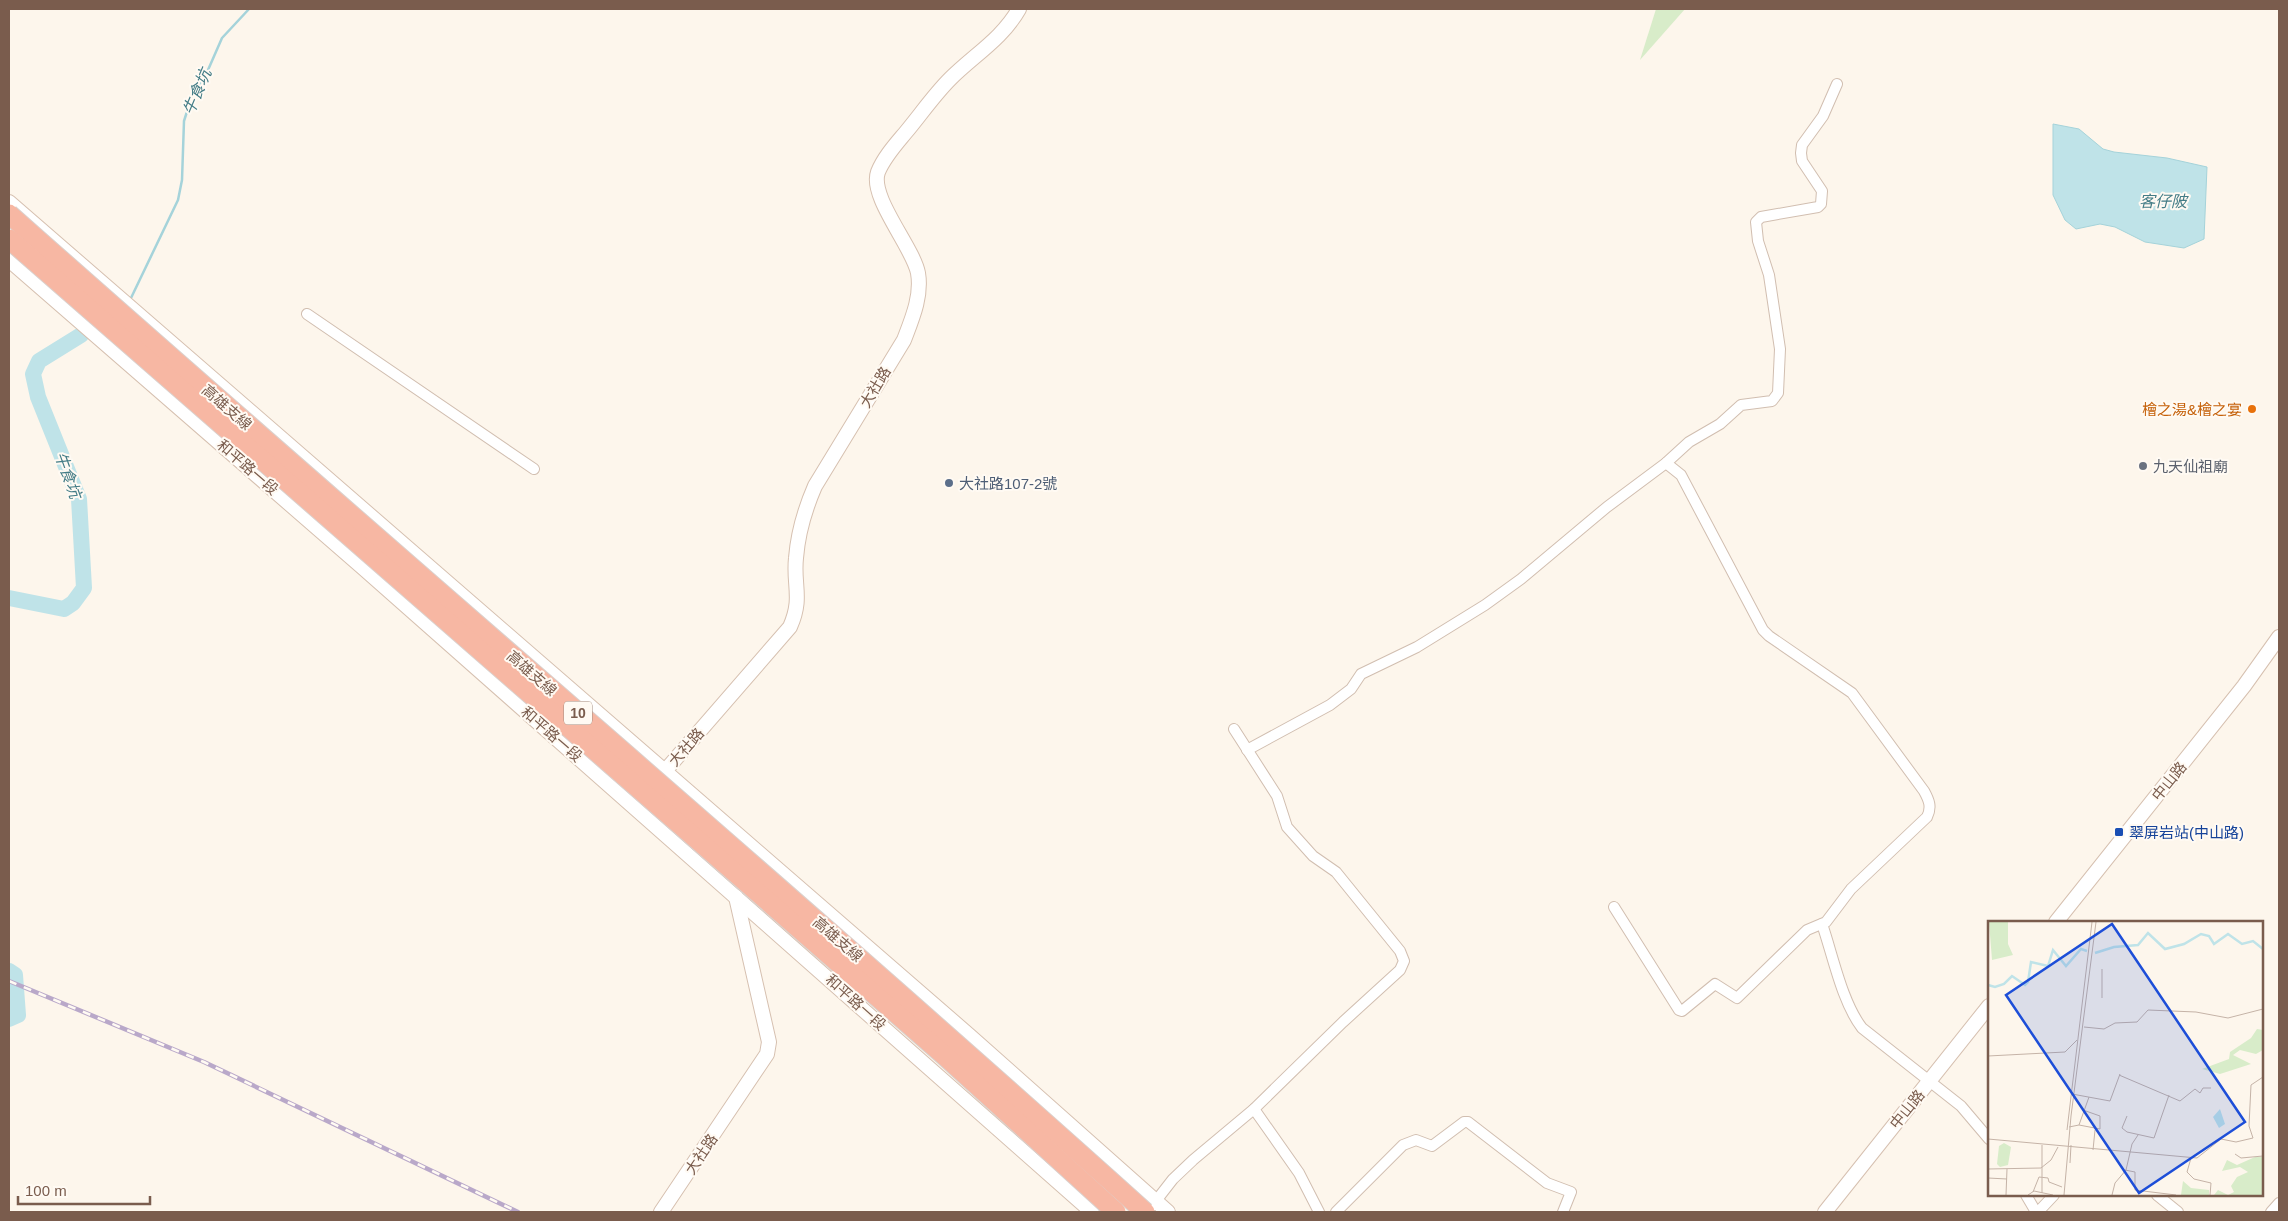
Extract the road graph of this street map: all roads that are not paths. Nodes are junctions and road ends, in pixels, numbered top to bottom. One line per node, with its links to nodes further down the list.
1 (1019, 9): 17 (street, 大社路)
2 (1837, 84): 9 (street)
3 (9, 202): 11 (street, 和平路一段)
4 (9, 214): 30 (highway, 高雄支線 / 10, bridge)
5 (9, 227): 11 (street, 和平路一段)
6 (9, 239): 33 (highway, 高雄支線 / 10, bridge)
7 (9, 260): 18 (street, 和平路一段)
8 (307, 314): 10 (street)
9 (1666, 463): 16 (street); 21 (street)
10 (534, 469)
11 (503, 630): 17 (street, 和平路一段)
12 (2279, 637): 14 (street, 中山路)
13 (2279, 655): 14 (street)
14 (2264, 658): 20 (street, 中山路)
15 (1234, 729): 16 (street)
16 (1247, 750): 24 (street)
17 (665, 771): 30 (street, 和平路一段)
18 (736, 897): 31 (street, 大社路); 32 (street, 和平路一段)
19 (1614, 907): 21 (street)
20 (2057, 921)
21 (1822, 924): 23 (street)
22 (1988, 1007): 23 (street, 中山路)
23 (1929, 1082): 25 (street); 38 (street, 中山路)
24 (1254, 1109): 30 (street); 35 (street)
25 (1988, 1138)
26 (2027, 1196): 39 (street)
27 (2053, 1196): 39 (street)
28 (2158, 1196): 40 (street)
29 (2279, 1203): 41 (street)
30 (1149, 1209): 34 (street, 和平路一段)
31 (661, 1212)
32 (1092, 1212)
33 (1116, 1212)
34 (1168, 1212)
35 (1319, 1212)
36 (1336, 1212): 37 (street)
37 (1563, 1212)
38 (1825, 1212)
39 (2037, 1212)
40 (2178, 1212)
41 (2272, 1212)

